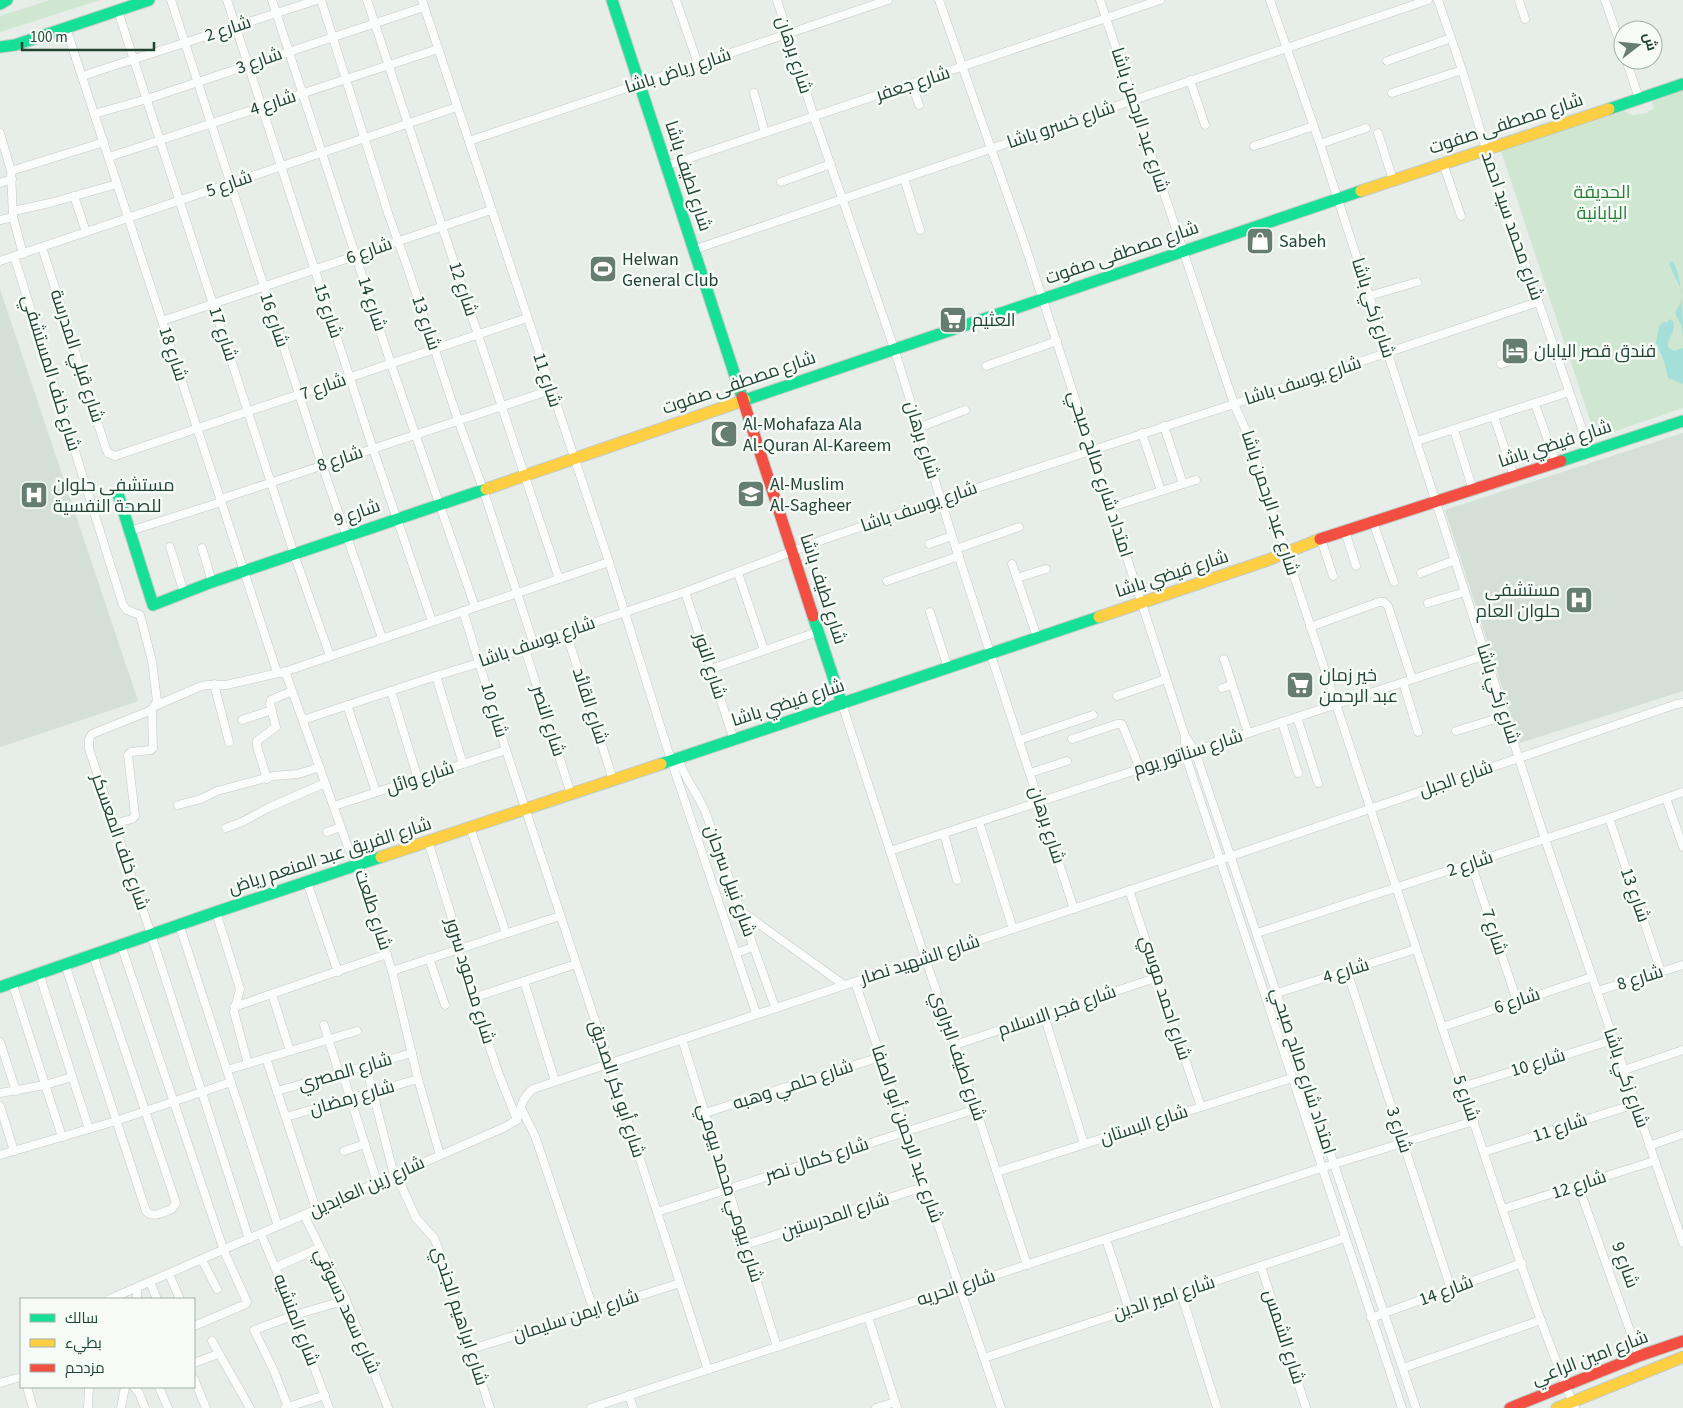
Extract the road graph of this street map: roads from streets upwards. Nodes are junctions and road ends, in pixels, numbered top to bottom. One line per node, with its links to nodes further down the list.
1 (150, 0): 23 (street)
2 (171, 0): 34 (street, شارع 16)
3 (227, 0): 29 (street, شارع 15)
4 (272, 0): 24 (street, شارع 14)
5 (317, 0): 24 (street, شارع 2)
6 (321, 0): 32 (street, شارع 13)
7 (367, 0): 27 (street, شارع 12)
8 (612, 0): 51 (street, شارع لطيف باشا)
9 (676, 0): 41 (street)
10 (777, 0): 31 (street, شارع برهان)
11 (859, 0): 22 (street)
12 (888, 0): 22 (street, شارع رياض باشا)
13 (939, 0): 44 (street, امتداد شارع صالح صبحي)
14 (1100, 0): 25 (street, شارع عبد الرحمن باشا)
15 (1160, 0): 25 (street, شارع جعفر)
16 (1270, 0): 37 (street, شارع زكي باشا)
17 (1428, 0): 37 (street, شارع خسرو باشا)
18 (1438, 0): 33 (street, شارع محمد سيد احمد)
19 (1519, 0): 26 (street)
20 (1605, 0): 28 (street)
21 (423, 3): 27 (street, شارع 3); 36 (street, شارع 11)
22 (862, 9): 31 (street, شارع رياض باشا)
23 (118, 11): 30 (street); 39 (street, شارع 17)
24 (276, 14): 29 (street, شارع 2); 38 (street, شارع 14)
25 (1106, 18): 44 (street, شارع جعفر); 59 (street, شارع عبد الرحمن باشا)
26 (1525, 19)
27 (375, 23): 32 (street, شارع 3); 43 (street, شارع 12)
28 (1613, 23)
29 (236, 27): 34 (street, شارع 2); 42 (street, شارع 15)
30 (66, 28): 35 (street); 47 (street, شارع 18)
31 (788, 34): 41 (street, شارع رياض باشا); 64 (street, شارع برهان)
32 (332, 37): 38 (street, شارع 3); 48 (street, شارع 13)
33 (1451, 38): 40 (street); 45 (street, شارع محمد سيد احمد)
34 (185, 43): 39 (street, شارع 2); 50 (street, شارع 16)
35 (0, 48)
36 (438, 49): 43 (street, شارع 4); 62 (street, شارع 11)
37 (1286, 49): 49 (street, شارع خسرو باشا); 68 (street, شارع زكي باشا)
38 (288, 51): 42 (street, شارع 3); 56 (street, شارع 14)
39 (134, 59): 47 (street, شارع 2); 58 (street, شارع 17)
40 (1387, 61)
41 (698, 64): 51 (street, شارع رياض باشا)
42 (248, 65): 50 (street, شارع 3); 61 (street, شارع 15)
43 (389, 65): 48 (street, شارع 4); 66 (street, شارع 12)
44 (962, 68): 52 (street, شارع جعفر); 79 (street, امتداد شارع صالح صبحي)
45 (1462, 70): 55 (street); 80 (street, شارع محمد سيد احمد)
46 (1629, 70): 57 (street)
47 (82, 76): 63 (street, شارع 18)
48 (346, 79): 56 (street, شارع 4); 73 (street, شارع 13)
49 (1190, 80): 59 (street, شارع خسرو باشا); 67 (street)
50 (198, 82): 58 (street, شارع 3); 65 (street, شارع 16)
51 (639, 84): 75 (street, شارع رياض باشا); 85 (street, شارع لطيف باشا)
52 (912, 84): 60 (street); 64 (street, شارع جعفر)
53 (1683, 84): 57 (street, شارع مصطفى صفوت)
54 (754, 93): 71 (street)
55 (1392, 93)
56 (302, 94): 61 (street, شارع 4); 81 (street, شارع 14)
57 (1639, 98): 80 (street, شارع مصطفى صفوت)
58 (147, 99): 63 (street, شارع 3); 74 (street, شارع 17)
59 (1133, 100): 79 (street, شارع خسرو باشا); 109 (street, شارع عبد الرحمن باشا)
60 (919, 105)
61 (262, 107): 65 (street, شارع 4); 86 (street, شارع 15)
62 (457, 108): 66 (street, شارع 5); 75 (street, شارع 11)
63 (94, 114): 76 (street, شارع 18)
64 (814, 117): 71 (street, شارع جعفر); 84 (street, شارع برهان)
65 (211, 124): 74 (street, شارع 4); 93 (street, شارع 16)
66 (408, 124): 73 (street, شارع 5); 103 (street, شارع 12)
67 (1205, 125)
68 (1314, 126): 77 (street, شارع زكي باشا); 78 (street)
69 (1366, 128): 77 (street)
70 (0, 133): 87 (street)
71 (765, 133): 85 (street, شارع جعفر)
72 (1378, 133): 89 (street)
73 (364, 139): 81 (street, شارع 5); 106 (street, شارع 13)
74 (160, 140): 82 (street, شارع 4); 97 (street, شارع 17)
75 (468, 141): 98 (street, شارع 11)
76 (104, 142): 82 (street, شارع 18); 87 (street)
77 (1320, 144): 96 (street, شارع زكي باشا)
78 (1254, 146)
79 (990, 149): 88 (street, شارع خسرو باشا); 118 (street, امتداد شارع صالح صبحي)
80 (1486, 150): 83 (street, شارع مصطفى صفوت); 119 (street, شارع محمد سيد احمد)
81 (322, 153): 86 (street, شارع 5); 112 (street, شارع 14)
82 (108, 157): 92 (street, شارع 18)
83 (1443, 163): 89 (street, شارع مصطفى صفوت); 100 (street)
84 (831, 164): 90 (street); 95 (street, شارع برهان)
85 (666, 166): 108 (street, شارع لطيف باشا)
86 (281, 167): 93 (street, شارع 5); 114 (street, شارع 15)
87 (12, 175): 91 (street); 99 (street)
88 (904, 178): 95 (street, شارع خسرو باشا); 104 (street)
89 (1393, 180): 96 (street, شارع مصطفى صفوت)
90 (781, 182)
91 (0, 183)
92 (117, 184): 94 (street); 101 (street, شارع 18)
93 (230, 184): 97 (street, شارع 5); 116 (street, شارع 16)
94 (74, 196): 99 (street); 105 (street)
95 (842, 199): 108 (street, شارع خسرو باشا); 125 (street, شارع برهان)
96 (1337, 199): 109 (street, شارع مصطفى صفوت); 117 (street, شارع زكي باشا)
97 (180, 201): 101 (street, شارع 5); 120 (street, شارع 17)
98 (491, 210): 103 (street, شارع 6); 121 (street, شارع 11)
99 (13, 214): 102 (street); 110 (street)
100 (1461, 216)
101 (128, 218): 105 (street, شارع 5); 122 (street, شارع 18)
102 (0, 220)
103 (442, 227): 106 (street, شارع 6); 123 (street, شارع 12)
104 (920, 230)
105 (86, 232): 107 (street, شارع 5)
106 (398, 242): 112 (street, شارع 6); 127 (street, شارع 13)
107 (42, 247): 110 (street, شارع 5); 155 (street, شارع قبلي المدرسة)
108 (693, 250): 136 (street, شارع لطيف باشا)
109 (1183, 250): 118 (street, شارع مصطفى صفوت); 137 (street, شارع عبد الرحمن باشا)
110 (23, 254): 111 (street, شارع 5)
111 (14, 256): 113 (street, شارع 5); 243 (street, شارع خلف المستشفي)
112 (356, 256): 114 (street, شارع 6); 129 (street, شارع 14)
113 (0, 261)
114 (315, 270): 116 (street, شارع 6); 132 (street, شارع 15)
115 (1417, 282): 117 (street)
116 (264, 287): 120 (street, شارع 6); 135 (street, شارع 16)
117 (1369, 296): 128 (street, شارع زكي باشا)
118 (1042, 298): 124 (street, امتداد شارع صالح صبحي); 125 (street, شارع مصطفى صفوت)
119 (1538, 302): 126 (street, شارع محمد سيد احمد); 128 (street, شارع يوسف باشا)
120 (213, 304): 122 (street, شارع 6); 141 (street, شارع 17)
121 (527, 318): 123 (street, شارع 7); 133 (street, شارع 11)
122 (162, 321): 147 (street, شارع 18)
123 (478, 335): 127 (street, شارع 7); 139 (street, شارع 12)
124 (1057, 341): 131 (street); 153 (street, امتداد شارع صالح صبحي)
125 (894, 348): 136 (street, شارع مصطفى صفوت); 146 (street, شارع برهان)
126 (1553, 348): 130 (street); 134 (street, شارع محمد سيد احمد)
127 (434, 350): 129 (street, شارع 7); 143 (street, شارع 13)
128 (1388, 353): 137 (street, شارع يوسف باشا); 151 (street, شارع زكي باشا)
129 (391, 364): 132 (street, شارع 7); 150 (street, شارع 14)
130 (1500, 364)
131 (986, 366)
132 (350, 378): 135 (street, شارع 7); 152 (street, شارع 15)
133 (551, 390): 139 (street, شارع 8); 156 (street, شارع 11)
134 (1568, 392): 138 (street); 154 (street, شارع محمد سيد احمد)
135 (299, 396): 141 (street, شارع 7); 158 (street, شارع 16)
136 (743, 400): 156 (street, شارع مصطفى صفوت); 184 (street, شارع لطيف باشا)
137 (1234, 404): 145 (street, شارع يوسف باشا); 186 (street, شارع عبد الرحمن باشا)
138 (1535, 404): 142 (street); 157 (street)
139 (502, 406): 143 (street, شارع 8); 159 (street, شارع 12)
140 (965, 410): 146 (street)
141 (248, 412): 147 (street, شارع 7); 162 (street, شارع 17)
142 (1494, 417): 148 (street); 160 (street)
143 (458, 420): 150 (street, شارع 8); 164 (street, شارع 13)
144 (1683, 421): 154 (street, شارع فيضي باشا)
145 (1164, 426): 149 (street, شارع يوسف باشا); 163 (street)
146 (918, 428): 168 (street, شارع برهان)
147 (198, 429): 155 (street, شارع 7); 169 (street, شارع 18)
148 (1454, 430): 151 (street); 165 (street)
149 (1142, 433): 153 (street, شارع يوسف باشا); 166 (street)
150 (416, 434): 152 (street, شارع 8); 171 (street, شارع 14)
151 (1417, 442): 170 (street, شارع زكي باشا)
152 (372, 449): 158 (street, شارع 8); 173 (street, شارع 15)
153 (1092, 449): 168 (street, شارع يوسف باشا); 172 (street, امتداد شارع صالح صبحي)
154 (1590, 452): 157 (street, شارع فيضي باشا)
155 (120, 456)
156 (574, 458): 159 (street, شارع 9); 189 (street, شارع 11)
157 (1556, 463): 160 (street, شارع فيضي باشا)
158 (322, 466): 162 (street, شارع 8); 178 (street, شارع 16)
159 (524, 475): 164 (street, شارع 9); 198 (street, شارع 12)
160 (1514, 476): 165 (street, شارع فيضي باشا)
161 (1196, 480): 163 (street)
162 (271, 482): 169 (street, شارع 8); 187 (street, شارع 17)
163 (1182, 484): 166 (street)
164 (483, 489): 171 (street, شارع 9); 205 (street, شارع 13)
165 (1473, 490): 170 (street, شارع فيضي باشا)
166 (1161, 491): 172 (street)
167 (118, 494): 176 (street)
168 (940, 500): 179 (street, شارع برهان); 184 (street, شارع يوسف باشا)
169 (221, 501): 176 (street, شارع 8); 193 (street, شارع 18)
170 (1436, 502): 174 (street, شارع فيضي باشا); 188 (street, شارع زكي باشا)
171 (440, 503): 173 (street, شارع 9); 208 (street, شارع 14)
172 (1111, 507): 206 (street, امتداد شارع صالح صبحي)
173 (397, 518): 178 (street, شارع 9); 212 (street, شارع 15)
174 (1373, 522): 177 (street, شارع فيضي باشا); 201 (street)
175 (1019, 528): 185 (street)
176 (130, 531): 204 (street, شارع 9)
177 (1345, 531): 180 (street, شارع فيضي باشا); 191 (street)
178 (346, 536): 187 (street, شارع 9); 217 (street, شارع 16)
179 (952, 536): 181 (street); 185 (street, شارع برهان)
180 (1321, 539): 186 (street, شارع فيضي باشا); 196 (street)
181 (929, 544)
182 (170, 548): 204 (street)
183 (202, 548): 200 (street)
184 (792, 552): 195 (street, شارع يوسف باشا); 215 (street, شارع لطيف باشا)
185 (958, 552): 199 (street); 221 (street, شارع برهان)
186 (1286, 552): 206 (street, شارع فيضي باشا); 213 (street, شارع عبد الرحمن باشا)
187 (294, 554): 193 (street, شارع 9); 223 (street, شارع 17)
188 (1455, 560): 194 (street); 203 (street, شارع زكي باشا)
189 (609, 562): 198 (street); 210 (street, شارع 11)
190 (1012, 564): 197 (street)
191 (1356, 566)
192 (1046, 569): 197 (street)
193 (244, 571): 200 (street, شارع 9); 228 (street, شارع 18)
194 (1421, 572)
195 (738, 573): 202 (street, شارع يوسف باشا); 220 (street)
196 (1333, 576)
197 (1017, 578): 216 (street)
198 (559, 579): 205 (street)
199 (887, 581)
200 (212, 582): 204 (street, شارع 9)
201 (1394, 582)
202 (685, 592): 210 (street, شارع يوسف باشا); 227 (street, شارع النور)
203 (1465, 592): 207 (street); 222 (street, شارع زكي باشا)
204 (184, 593)
205 (517, 593): 208 (street); 218 (street, شارع 13)
206 (1141, 602): 216 (street, شارع فيضي باشا); 230 (street, امتداد شارع صالح صبحي)
207 (1428, 603)
208 (475, 607): 209 (street)
209 (463, 611): 212 (street); 225 (street, شارع 10)
210 (625, 612): 214 (street, شارع يوسف باشا); 263 (street, شارع 11)
211 (930, 612): 226 (street)
212 (432, 621): 217 (street)
213 (1310, 627): 231 (street); 242 (street, شارع عبد الرحمن باشا)
214 (566, 632): 218 (street, شارع يوسف باشا); 272 (street, شارع القائد)
215 (818, 632): 220 (street); 240 (street, شارع لطيف باشا)
216 (1037, 637): 221 (street, شارع فيضي باشا)
217 (382, 638): 223 (street)
218 (534, 645): 219 (street, شارع يوسف باشا)
219 (525, 649): 225 (street, شارع يوسف باشا); 277 (street, شارع النصر)
220 (764, 650): 227 (street)
221 (991, 653): 226 (street, شارع فيضي باشا); 257 (street, شارع برهان)
222 (1486, 655): 231 (street, شارع سناتور يوم); 246 (street, شارع زكي باشا)
223 (330, 656): 228 (street)
224 (1224, 659): 234 (street)
225 (480, 663): 229 (street, شارع يوسف باشا); 259 (street, شارع 10)
226 (948, 668): 240 (street, شارع فيضي باشا)
227 (710, 669): 256 (street, شارع النور)
228 (282, 672): 233 (street); 236 (street, شارع طلعت)
229 (436, 676): 237 (street, شارع يوسف باشا); 265 (street)
230 (1166, 679): 238 (street); 254 (street, امتداد شارع صالح صبحي)
231 (1412, 679): 232 (street, شارع سناتور يوم)
232 (1403, 682): 242 (street, شارع سناتور يوم); 251 (street)
233 (214, 684): 243 (street); 258 (street)
234 (1232, 685): 235 (street); 253 (street)
235 (1222, 688)
236 (292, 691): 244 (street); 249 (street, شارع طلعت)
237 (391, 691): 241 (street, شارع يوسف باشا); 270 (street)
238 (1117, 696)
239 (1683, 703): 262 (street, شارع الجبل)
240 (842, 704): 256 (street, شارع فيضي باشا); 295 (street, شارع لطيف البراوي)
241 (347, 705): 249 (street, شارع يوسف باشا); 275 (street)
242 (1335, 705): 247 (street, شارع سناتور يوم); 283 (street, شارع عبد الرحمن باشا)
243 (153, 708): 286 (street, شارع خلف المستشفي); 286 (street, شارع خلف المعسكر)
244 (272, 710): 248 (street); 271 (street)
245 (1093, 715): 257 (street)
246 (1505, 716): 252 (street); 262 (street, شارع زكي باشا)
247 (1297, 717): 250 (street, شارع سناتور يوم); 274 (street)
248 (242, 720)
249 (303, 720): 266 (street, شارع طلعت)
250 (1282, 722): 253 (street, شارع سناتور يوم); 269 (street)
251 (1418, 732)
252 (1456, 732)
253 (1248, 733): 260 (street, شارع سناتور يوم)
254 (1185, 736): 260 (street, امتداد شارع صالح صبحي); 261 (street, امتداد شارع صالح صبحي)
255 (1072, 739): 267 (street)
256 (734, 740): 263 (street, شارع فيضي باشا)
257 (1019, 740): 268 (street, شارع برهان)
258 (229, 742)
259 (506, 750): 265 (street, شارع وائل); 282 (street, شارع 10)
260 (1195, 751): 261 (street, شارع سناتور يوم); 296 (street, امتداد شارع صالح صبحي)
261 (1185, 754): 267 (street, شارع سناتور يوم); 297 (street, امتداد شارع صالح صبحي)
262 (1518, 758): 283 (street, شارع الجبل); 292 (street, شارع زكي باشا)
263 (675, 759): 272 (street, شارع الفريق عبد المنعم رياض); 305 (street, شارع نبيل سرحان); 317 (street, شارع نبيل سرحان)
264 (1067, 761): 268 (street)
265 (463, 764): 270 (street, شارع وائل)
266 (320, 767): 271 (street); 273 (street, شارع طلعت)
267 (1140, 769): 279 (street, شارع سناتور يوم)
268 (1030, 773): 279 (street, شارع برهان)
269 (1298, 773)
270 (418, 778): 275 (street, شارع وائل)
271 (267, 779): 280 (street)
272 (613, 780): 277 (street, شارع الفريق عبد المنعم رياض)
273 (325, 783): 281 (street, شارع طلعت); 289 (street)
274 (1318, 783)
275 (376, 792): 281 (street, شارع وائل)
276 (1683, 792): 278 (street, شارع 2)
277 (571, 794): 282 (street, شارع الفريق عبد المنعم رياض)
278 (1666, 798): 284 (street, شارع 2); 294 (street)
279 (1039, 802): 285 (street, شارع سناتور يوم); 304 (street, شارع برهان)
280 (178, 805)
281 (334, 806): 287 (street, شارع طلعت)
282 (525, 809): 288 (street, شارع الفريق عبد المنعم رياض); 307 (street, شارع أبو بكر الصديق)
283 (1368, 809): 296 (street, شارع الجبل); 302 (street, شارع 5)
284 (1609, 818): 292 (street, شارع 2); 328 (street, شارع 13)
285 (979, 822): 291 (street, شارع سناتور يوم); 309 (street)
286 (113, 824): 312 (street, شارع خلف المعسكر)
287 (342, 827): 290 (street); 299 (street, شارع طلعت)
288 (470, 827): 293 (street, شارع الفريق عبد المنعم رياض); 310 (street)
289 (226, 828)
290 (327, 832)
291 (944, 834): 295 (street, شارع سناتور يوم); 300 (street)
292 (1545, 839): 298 (street, شارع 2); 331 (street, شارع زكي باشا)
293 (428, 841): 299 (street, شارع الفريق عبد المنعم رياض); 315 (street, شارع محمود سرور)
294 (1683, 847)
295 (890, 850): 321 (street, شارع لطيف البراوي)
296 (1230, 856): 297 (street, شارع الشهيد نصار); 311 (street, امتداد شارع صالح صبحي)
297 (1220, 860): 303 (street, شارع الشهيد نصار); 367 (street, امتداد شارع صالح صبحي)
298 (1472, 863): 302 (street, شارع 2); 341 (street, شارع 7)
299 (358, 865): 301 (street, شارع الفريق عبد المنعم رياض); 319 (street, شارع طلعت)
300 (957, 880)
301 (307, 882): 306 (street, شارع الفريق عبد المنعم رياض); 327 (street)
302 (1395, 888): 311 (street, شارع 2); 316 (street, شارع 5)
303 (1129, 890): 304 (street, شارع الشهيد نصار); 330 (street, شارع احمد موسي)
304 (1074, 909): 309 (street, شارع الشهيد نصار)
305 (741, 911): 314 (street, شارع نبيل سرحان); 335 (street)
306 (216, 912): 308 (street, شارع الفريق عبد المنعم رياض); 343 (street)
307 (560, 916): 310 (street); 323 (street, شارع أبو بكر الصديق)
308 (179, 924): 312 (street, شارع الفريق عبد المنعم رياض); 363 (street)
309 (1013, 929): 321 (street, شارع الشهيد نصار)
310 (506, 933): 315 (street)
311 (1257, 933): 338 (street, امتداد شارع صالح صبحي)
312 (151, 934): 313 (street, شارع الفريق عبد المنعم رياض); 375 (street, شارع خلف المعسكر)
313 (121, 945): 318 (street, شارع الفريق عبد المنعم رياض); 379 (street)
314 (753, 947): 317 (street); 344 (street, شارع نبيل سرحان)
315 (457, 949): 320 (street); 340 (street, شارع محمود سرور)
316 (1416, 949): 326 (street, شارع 4); 348 (street, شارع 5)
317 (736, 952): 345 (street, شارع نبيل سرحان)
318 (93, 954): 322 (street, شارع الفريق عبد المنعم رياض); 385 (street)
319 (387, 954): 325 (street, شارع طلعت); 327 (street)
320 (429, 958): 325 (street); 342 (street)
321 (925, 958): 334 (street, شارع الشهيد نصار); 354 (street, شارع لطيف البراوي)
322 (65, 964): 329 (street, شارع الفريق عبد المنعم رياض); 389 (street)
323 (576, 964): 332 (street); 360 (street, شارع أبو بكر الصديق)
324 (1683, 965): 328 (street, شارع 8)
325 (392, 970): 357 (street, شارع طلعت)
326 (1347, 971): 338 (street, شارع 4); 395 (street, شارع 3)
327 (338, 972): 339 (street)
328 (1662, 972): 337 (street, شارع 8)
329 (39, 973): 333 (street, شارع الفريق عبد المنعم رياض); 366 (street)
330 (1158, 977): 346 (street, شارع فجر الاسلام); 382 (street, شارع احمد موسي)
331 (1592, 977): 337 (street, شارع زكي باشا); 341 (street, شارع 6)
332 (524, 981): 340 (street); 369 (street)
333 (12, 982): 336 (street, شارع الفريق عبد المنعم رياض); 371 (street)
334 (855, 982): 335 (street, شارع الشهيد نصار); 358 (street, شارع عبد الرحمن أبو الصفا)
335 (844, 985): 344 (street, شارع الشهيد نصار)
336 (0, 987)
337 (1597, 991): 352 (street, شارع زكي باشا)
338 (1277, 993): 405 (street, امتداد شارع صالح صبحي)
339 (272, 994): 343 (street); 356 (street)
340 (473, 998): 388 (street, شارع محمود سرور)
341 (1517, 1001): 348 (street, شارع 6)
342 (445, 1004)
343 (234, 1006): 361 (street)
344 (775, 1007): 345 (street, شارع الشهيد نصار)
345 (756, 1013): 350 (street, شارع الشهيد نصار)
346 (1044, 1015): 354 (street, شارع فجر الاسلام); 397 (street)
347 (324, 1025): 351 (street)
348 (1442, 1027): 372 (street, شارع 5)
349 (357, 1031): 351 (street)
350 (682, 1039): 360 (street, شارع الشهيد نصار); 386 (street, شارع بيومي محمد بيومي)
351 (329, 1040): 356 (street); 365 (street)
352 (1614, 1040): 364 (street, شارع زكي باشا); 372 (street, شارع 10)
353 (0, 1042): 373 (street)
354 (956, 1045): 384 (street, شارع لطيف البراوي)
355 (1683, 1050): 364 (street)
356 (290, 1051): 359 (street)
357 (412, 1053): 362 (street, شارع المصري); 368 (street, شارع طلعت)
358 (880, 1056): 386 (street, شارع حلمي وهبه); 392 (street, شارع عبد الرحمن أبو الصفا)
359 (266, 1058): 361 (street); 374 (street, شارع المصري)
360 (609, 1063): 369 (street); 415 (street, شارع أبو بكر الصديق)
361 (248, 1064): 363 (street)
362 (366, 1066): 365 (street, شارع المصري); 376 (street, شارع ابراهيم الجندي)
363 (227, 1070): 370 (street)
364 (1624, 1070): 380 (street, شارع زكي باشا)
365 (340, 1072): 374 (street, شارع المصري); 378 (street)
366 (72, 1077): 371 (street); 391 (street)
367 (1292, 1078): 382 (street, شارع البستان); 406 (street, امتداد شارع صالح صبحي)
368 (418, 1079): 376 (street, شارع رمضان); 403 (street, شارع طلعت)
369 (555, 1081): 383 (street)
370 (231, 1082): 375 (street); 417 (street)
371 (45, 1085): 373 (street); 394 (street)
372 (1462, 1087): 390 (street, شارع 5)
373 (16, 1091): 377 (street)
374 (277, 1091): 387 (street, شارع المصري)
375 (202, 1092): 379 (street); 420 (street, شارع خلف المعسكر)
376 (373, 1092): 378 (street, شارع رمضان); 408 (street, شارع ابراهيم الجندي)
377 (0, 1093)
378 (351, 1098): 387 (street, شارع رمضان); 396 (street)
379 (174, 1102): 385 (street); 425 (street)
380 (1635, 1104): 398 (street, شارع زكي باشا); 401 (street, شارع 11)
381 (0, 1106): 399 (street)
382 (1201, 1107): 397 (street, شارع البستان)
383 (521, 1108): 388 (street); 445 (street)
384 (976, 1109): 392 (street, شارع كمال نصر); 407 (street, شارع لطيف البراوي)
385 (146, 1111): 389 (street); 389 (street)
386 (705, 1113): 412 (street, شارع بيومي محمد بيومي)
387 (286, 1117): 413 (street, شارع المصري)
388 (517, 1120): 403 (street, شارع زين العابدين)
389 (116, 1121): 391 (street)
390 (1474, 1121): 395 (street); 401 (street, شارع 5)
391 (89, 1129): 394 (street)
392 (906, 1132): 411 (street, شارع عبد الرحمن أبو الصفا); 412 (street, شارع كمال نصر)
393 (1683, 1134): 398 (street)
394 (62, 1137): 399 (street)
395 (1404, 1143): 405 (street); 437 (street, شارع 3)
396 (365, 1144): 400 (street); 409 (street)
397 (1084, 1144): 407 (street, شارع البستان)
398 (1649, 1146): 404 (street, شارع زكي باشا)
399 (14, 1151): 402 (street)
400 (344, 1151)
401 (1484, 1152): 414 (street, شارع 5)
402 (0, 1155)
403 (440, 1155): 408 (street, شارع زين العابدين)
404 (1654, 1160): 410 (street, شارع 12); 422 (street, شارع زكي باشا)
405 (1334, 1164): 406 (street); 446 (street, امتداد شارع صالح صبحي)
406 (1322, 1168): 419 (street, امتداد شارع صالح صبحي); 421 (street, شارع الحريه)
407 (997, 1172): 428 (street, شارع لطيف البراوي)
408 (395, 1175): 409 (street, شارع زين العابدين); 455 (street, شارع ابراهيم الجندي)
409 (377, 1182): 413 (street, شارع زين العابدين)
410 (1578, 1185): 414 (street, شارع 12); 457 (street, شارع 9)
411 (926, 1186): 423 (street, شارع المدرستين); 434 (street, شارع عبد الرحمن أبو الصفا)
412 (729, 1189): 415 (street, شارع كمال نصر); 423 (street, شارع بيومي محمد بيومي)
413 (316, 1209): 416 (street, شارع زين العابدين)
414 (1504, 1209): 427 (street, شارع 5)
415 (657, 1212): 433 (street, شارع أبو بكر الصديق)
416 (304, 1215): 417 (street, شارع زين العابدين); 424 (street, شارع سعد دسوقي)
417 (278, 1226): 418 (street, شارع زين العابدين)
418 (261, 1234): 420 (street, شارع زين العابدين); 430 (street, شارع المنشيه)
419 (1345, 1238): 429 (street, شارع امير الدين); 449 (street, امتداد شارع صالح صبحي)
420 (250, 1239): 425 (street, شارع زين العابدين)
421 (1106, 1239): 428 (street, شارع الحريه); 444 (street)
422 (1683, 1243)
423 (745, 1245): 454 (street, شارع بيومي محمد بيومي)
424 (320, 1248): 430 (street); 443 (street, شارع سعد دسوقي)
425 (224, 1251): 426 (street, شارع زين العابدين); 451 (street)
426 (202, 1260): 431 (street, شارع زين العابدين); 436 (street)
427 (1522, 1263): 437 (street, شارع 14); 450 (street, شارع 5)
428 (1027, 1265): 434 (street, شارع الحريه)
429 (1261, 1266): 438 (street, شارع امير الدين); 493 (street, شارع الشمس)
430 (276, 1267): 447 (street, شارع المنشيه)
431 (169, 1274): 432 (street, شارع زين العابدين); 442 (street)
432 (150, 1282): 435 (street, شارع زين العابدين); 441 (street)
433 (680, 1283): 445 (street, شارع ايمن سليمان); 462 (street, شارع أبو بكر الصديق)
434 (960, 1287): 448 (street, شارع الحريه); 458 (street, شارع عبد الرحمن أبو الصفا)
435 (137, 1288): 439 (street, شارع زين العابدين); 440 (street)
436 (217, 1289)
437 (1451, 1289): 446 (street, شارع 14)
438 (1180, 1293): 444 (street, شارع امير الدين); 492 (street)
439 (112, 1298)
440 (137, 1298)
441 (157, 1298)
442 (180, 1298)
443 (346, 1300): 447 (street); 486 (street, شارع سعد دسوقي)
444 (1129, 1310): 458 (street, شارع امير الدين)
445 (594, 1311): 455 (street, شارع ايمن سليمان)
446 (1384, 1313): 449 (street, شارع 14); 461 (street, امتداد شارع صالح صبحي)
447 (295, 1315): 472 (street, شارع المنشيه); 477 (street)
448 (868, 1317): 454 (street, شارع الحريه); 474 (street)
449 (1371, 1318): 494 (street, امتداد شارع صالح صبحي)
450 (1541, 1320): 461 (street); 466 (street, شارع 5)
451 (195, 1326)
452 (212, 1341): 456 (street)
453 (1683, 1341): 457 (street, شارع امين الراعي)
454 (777, 1347): 462 (street, شارع الحريه)
455 (472, 1349): 487 (street, شارع ابراهيم الجندي)
456 (218, 1354): 460 (street); 484 (street)
457 (1639, 1356): 466 (street, شارع امين الراعي)
458 (984, 1358): 491 (street, شارع عبد الرحمن أبو الصفا)
459 (1683, 1358): 475 (street, شارع امين الراعي)
460 (195, 1362)
461 (1403, 1368): 495 (street, امتداد شارع صالح صبحي)
462 (708, 1370): 473 (street, شارع الحريه)
463 (20, 1377): 465 (street)
464 (195, 1381): 483 (street)
465 (0, 1383)
466 (1566, 1385): 475 (street, شارع 5); 496 (street, شارع امين الراعي)
467 (27, 1388): 478 (street)
468 (89, 1388): 479 (street)
469 (125, 1388): 480 (street)
470 (135, 1388): 481 (street)
471 (159, 1388): 482 (street)
472 (325, 1394): 476 (street); 485 (street, شارع المنشيه)
473 (629, 1396): 488 (street, شارع الحريه); 489 (street)
474 (896, 1405): 490 (street)
475 (1574, 1405): 497 (street, شارع امين الراعي)
476 (298, 1406): 477 (street)
477 (286, 1407)
478 (32, 1408)
479 (88, 1408)
480 (121, 1408)
481 (145, 1408)
482 (168, 1408)
483 (206, 1408)
484 (250, 1408)
485 (329, 1408)
486 (388, 1408)
487 (490, 1408)
488 (591, 1408)
489 (634, 1408)
490 (876, 1408)
491 (1001, 1408)
492 (1217, 1408)
493 (1306, 1408)
494 (1402, 1408)
495 (1416, 1408)
496 (1510, 1408)
497 (1557, 1408)

